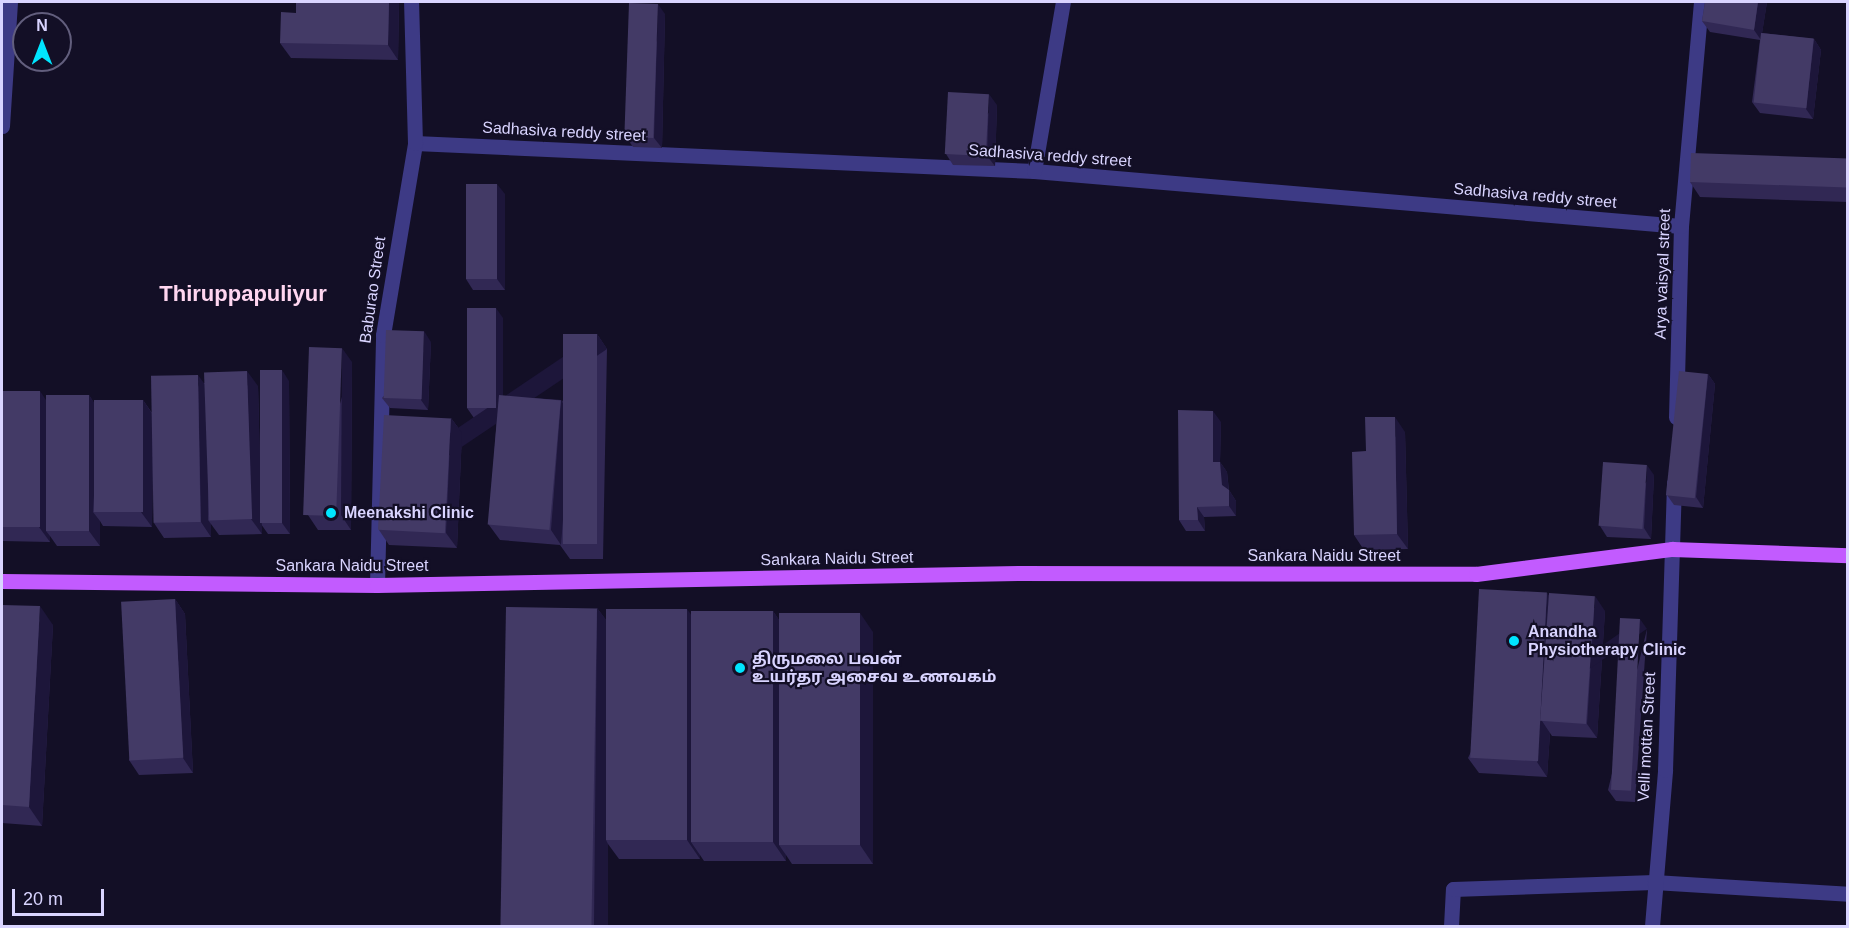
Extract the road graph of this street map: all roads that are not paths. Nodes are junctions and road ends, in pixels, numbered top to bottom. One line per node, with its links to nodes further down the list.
1 (10, 2): 5 (street)
2 (411, 2): 6 (street, Baburao Street)
3 (1063, 2): 7 (street)
4 (1701, 2): 8 (street, Arya vaisyal street)
5 (2, 126)
6 (415, 143): 7 (street, Sadhasiva reddy street); 14 (street, Baburao Street)
7 (1034, 171): 8 (street, Sadhasiva reddy street)
8 (1681, 226): 9 (street, Arya vaisyal street)
9 (1676, 429)
10 (1675, 465): 11 (street)
11 (1672, 549): 12 (main road, Sankara Naidu Street); 14 (main road, Sankara Naidu Street); 15 (street, Velli mottan Street)
12 (1848, 555)
13 (2, 581): 14 (main road, Sankara Naidu Street)
14 (377, 585)
15 (1654, 882): 16 (street); 17 (street); 18 (street, Velli mottan Street)
16 (1848, 894)
17 (1451, 927)
18 (1652, 927)

